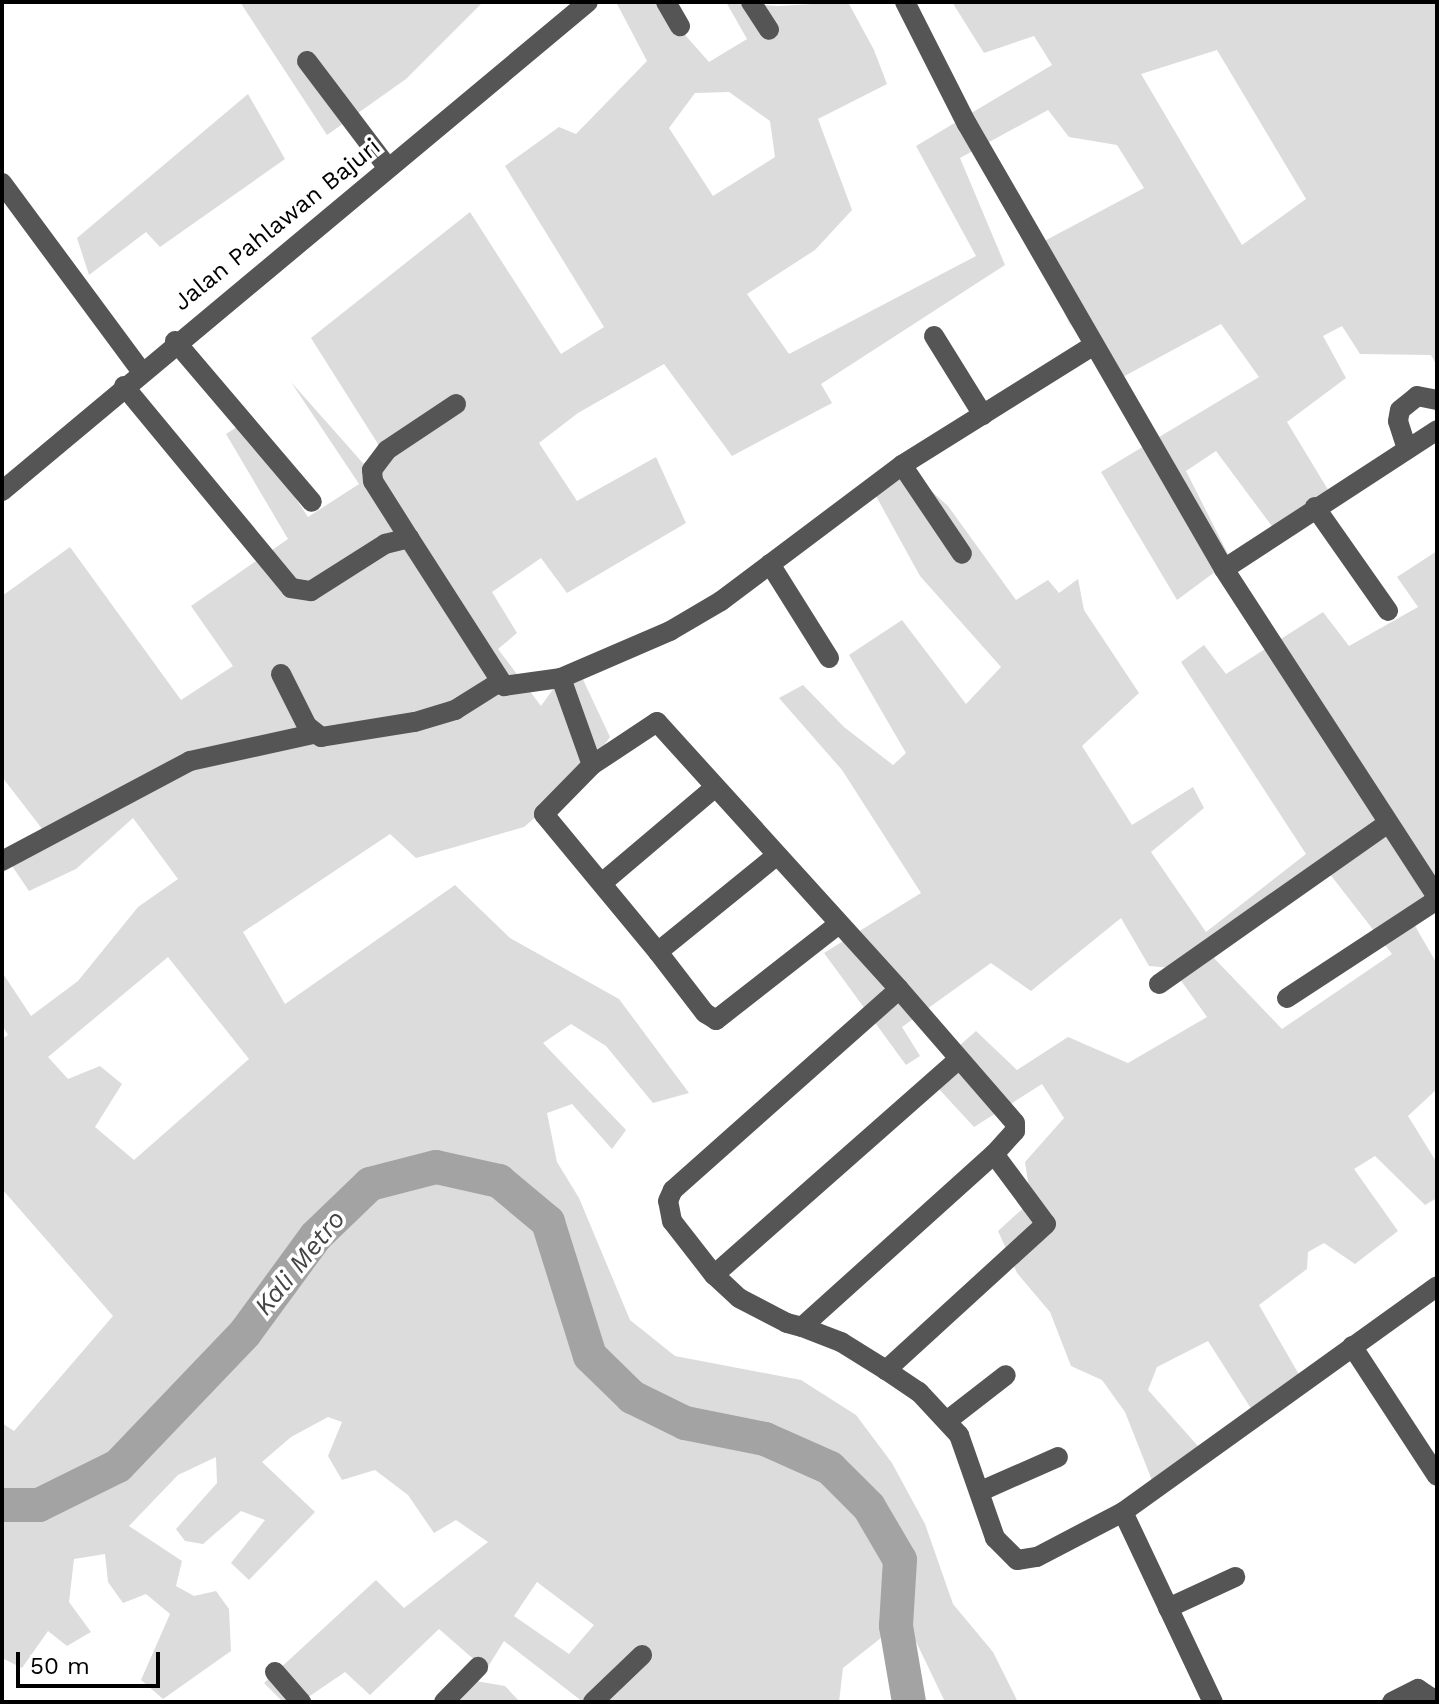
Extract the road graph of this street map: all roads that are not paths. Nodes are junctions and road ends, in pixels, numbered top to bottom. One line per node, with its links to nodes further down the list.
1 (588, 2): 8 (street, Jalan Pahlawan Bajuri)
2 (666, 2): 5 (street)
3 (751, 2): 6 (street)
4 (905, 2): 12 (street)
5 (680, 26)
6 (769, 30)
7 (307, 61): 8 (street)
8 (388, 168): 11 (street, Jalan Pahlawan Bajuri)
9 (2, 183): 13 (street)
10 (934, 336): 17 (street)
11 (175, 341): 13 (street, Jalan Pahlawan Bajuri); 22 (street)
12 (1094, 345): 17 (street); 27 (street)
13 (141, 371): 14 (street, Jalan Pahlawan Bajuri)
14 (124, 386): 21 (street, Jalan Pahlawan Bajuri); 24 (street)
15 (1437, 400): 19 (street)
16 (456, 404): 24 (street)
17 (983, 415): 20 (street)
18 (1437, 430): 19 (street)
19 (1407, 449): 23 (street)
20 (902, 465): 25 (street); 26 (street)
21 (2, 491)
22 (312, 502)
23 (1315, 507): 27 (street); 28 (street)
24 (409, 538): 32 (street)
25 (962, 554)
26 (770, 564): 29 (street); 31 (street)
27 (1224, 569): 36 (street)
28 (1388, 611)
29 (829, 658)
30 (281, 674): 33 (street)
31 (561, 678): 32 (street); 34 (street)
32 (498, 683): 33 (street)
33 (313, 734): 38 (street)
34 (592, 765): 35 (street); 39 (street)
35 (715, 787): 37 (street); 39 (street)
36 (1387, 824): 40 (street); 43 (street)
37 (776, 856): 41 (street); 42 (street)
38 (2, 861)
39 (602, 883): 42 (street)
40 (1437, 899): 45 (street)
41 (839, 924): 42 (street); 44 (street)
42 (658, 952)
43 (1159, 984)
44 (899, 989): 46 (street); 48 (street)
45 (1287, 998)
46 (959, 1059): 47 (street); 48 (street)
47 (994, 1154): 50 (street); 52 (street)
48 (714, 1275): 50 (street)
49 (1437, 1286): 51 (street)
50 (802, 1327): 52 (street)
51 (1352, 1346): 56 (street); 58 (street)
52 (886, 1370): 54 (street)
53 (1006, 1375): 54 (street)
54 (948, 1420): 57 (street)
55 (1058, 1457): 57 (street)
56 (1437, 1476)
57 (981, 1491): 58 (street)
58 (1123, 1512): 60 (street)
59 (1235, 1577): 60 (street)
60 (1168, 1608): 67 (street)
61 (642, 1655): 66 (street)
62 (478, 1667): 65 (street)
63 (275, 1672): 64 (street)
64 (301, 1702)
65 (444, 1702)
66 (593, 1702)
67 (1213, 1702)
68 (1392, 1702): 69 (street)
69 (1437, 1702)

